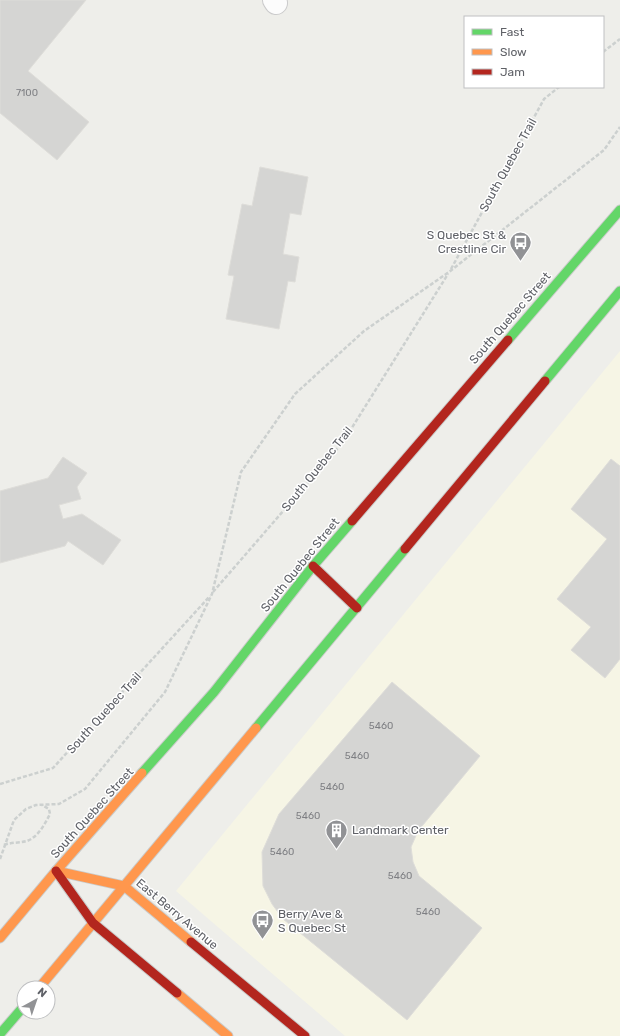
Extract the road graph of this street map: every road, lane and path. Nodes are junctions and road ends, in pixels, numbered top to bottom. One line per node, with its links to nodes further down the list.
1 (620, 39): 2 (path)
2 (604, 51)
3 (558, 88): 6 (path, South Quebec Trail)
4 (620, 127): 6 (path)
5 (620, 210): 8 (main road, South Quebec Street)
6 (449, 272): 9 (path, South Quebec Trail); 9 (path)
7 (620, 291): 10 (main road)
8 (313, 566): 10 (main road); 15 (main road, South Quebec Street)
9 (212, 594): 11 (path, South Quebec Trail); 12 (path)
10 (357, 608): 16 (main road)
11 (0, 784)
12 (42, 804): 13 (path); 13 (path)
13 (4, 845): 14 (path)
14 (0, 859)
15 (56, 871): 16 (main road, East Berry Avenue); 17 (main road); 18 (main road, South Quebec Street)
16 (124, 886): 17 (main road); 23 (main road, East Berry Avenue)
17 (93, 923): 19 (main road); 22 (main road)
18 (0, 938)
19 (46, 980)
20 (16, 1015): 21 (main road)
21 (0, 1034)
22 (228, 1036)
23 (305, 1036)

